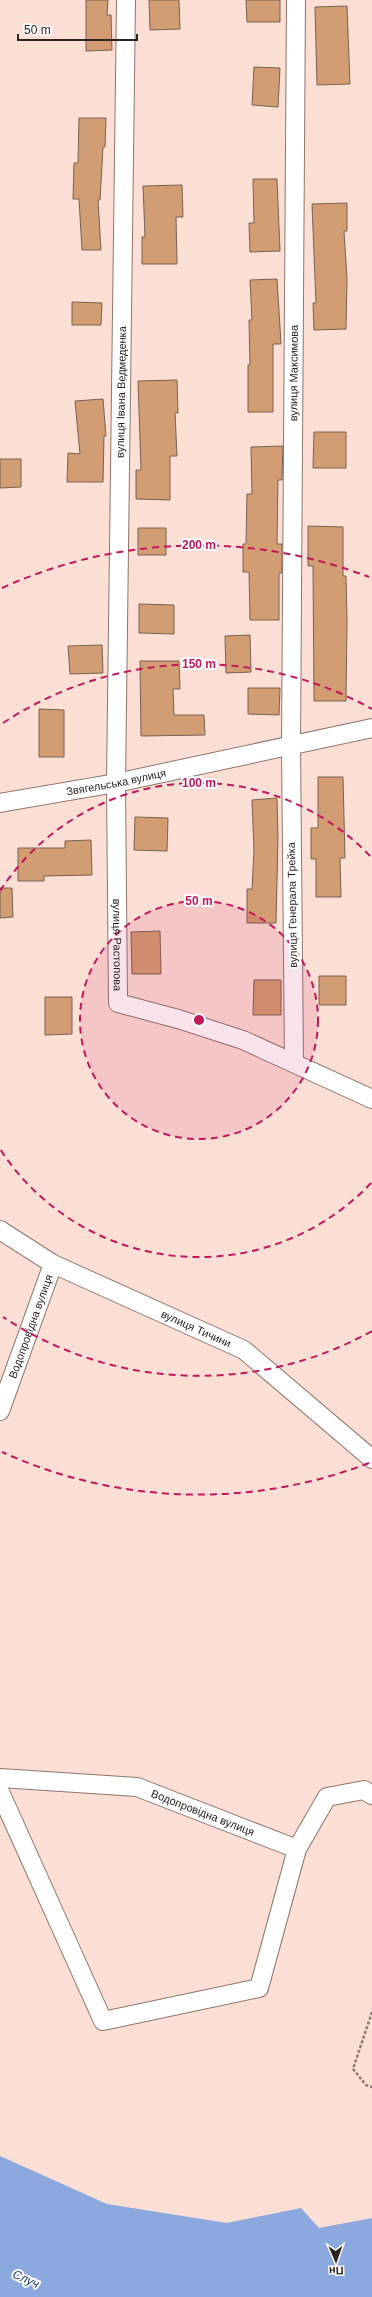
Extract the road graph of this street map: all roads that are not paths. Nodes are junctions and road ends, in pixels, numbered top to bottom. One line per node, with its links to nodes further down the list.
1 (126, 0): 5 (street, вулиця Івана Ведмеденка)
2 (296, 0): 4 (street, вулиця Максимова)
3 (372, 728): 4 (street, Звягельська вулиця)
4 (291, 746): 5 (street, Звягельська вулиця); 7 (street, вулиця Генерала Трейка)
5 (116, 783): 6 (street, Звягельська вулиця); 7 (street, вулиця Растопова)
6 (0, 803)
7 (294, 1063): 8 (street, вулиця Растопова)
8 (372, 1099)
9 (0, 1230): 10 (street, вулиця Тичини)
10 (53, 1264): 11 (street, Водопровідна вулиця); 12 (street, вулиця Тичини)
11 (0, 1411)
12 (372, 1459)
13 (0, 1778): 16 (street, Водопровідна вулиця)
14 (0, 1792): 16 (street)
15 (372, 1795): 16 (street)
16 (297, 1849)

